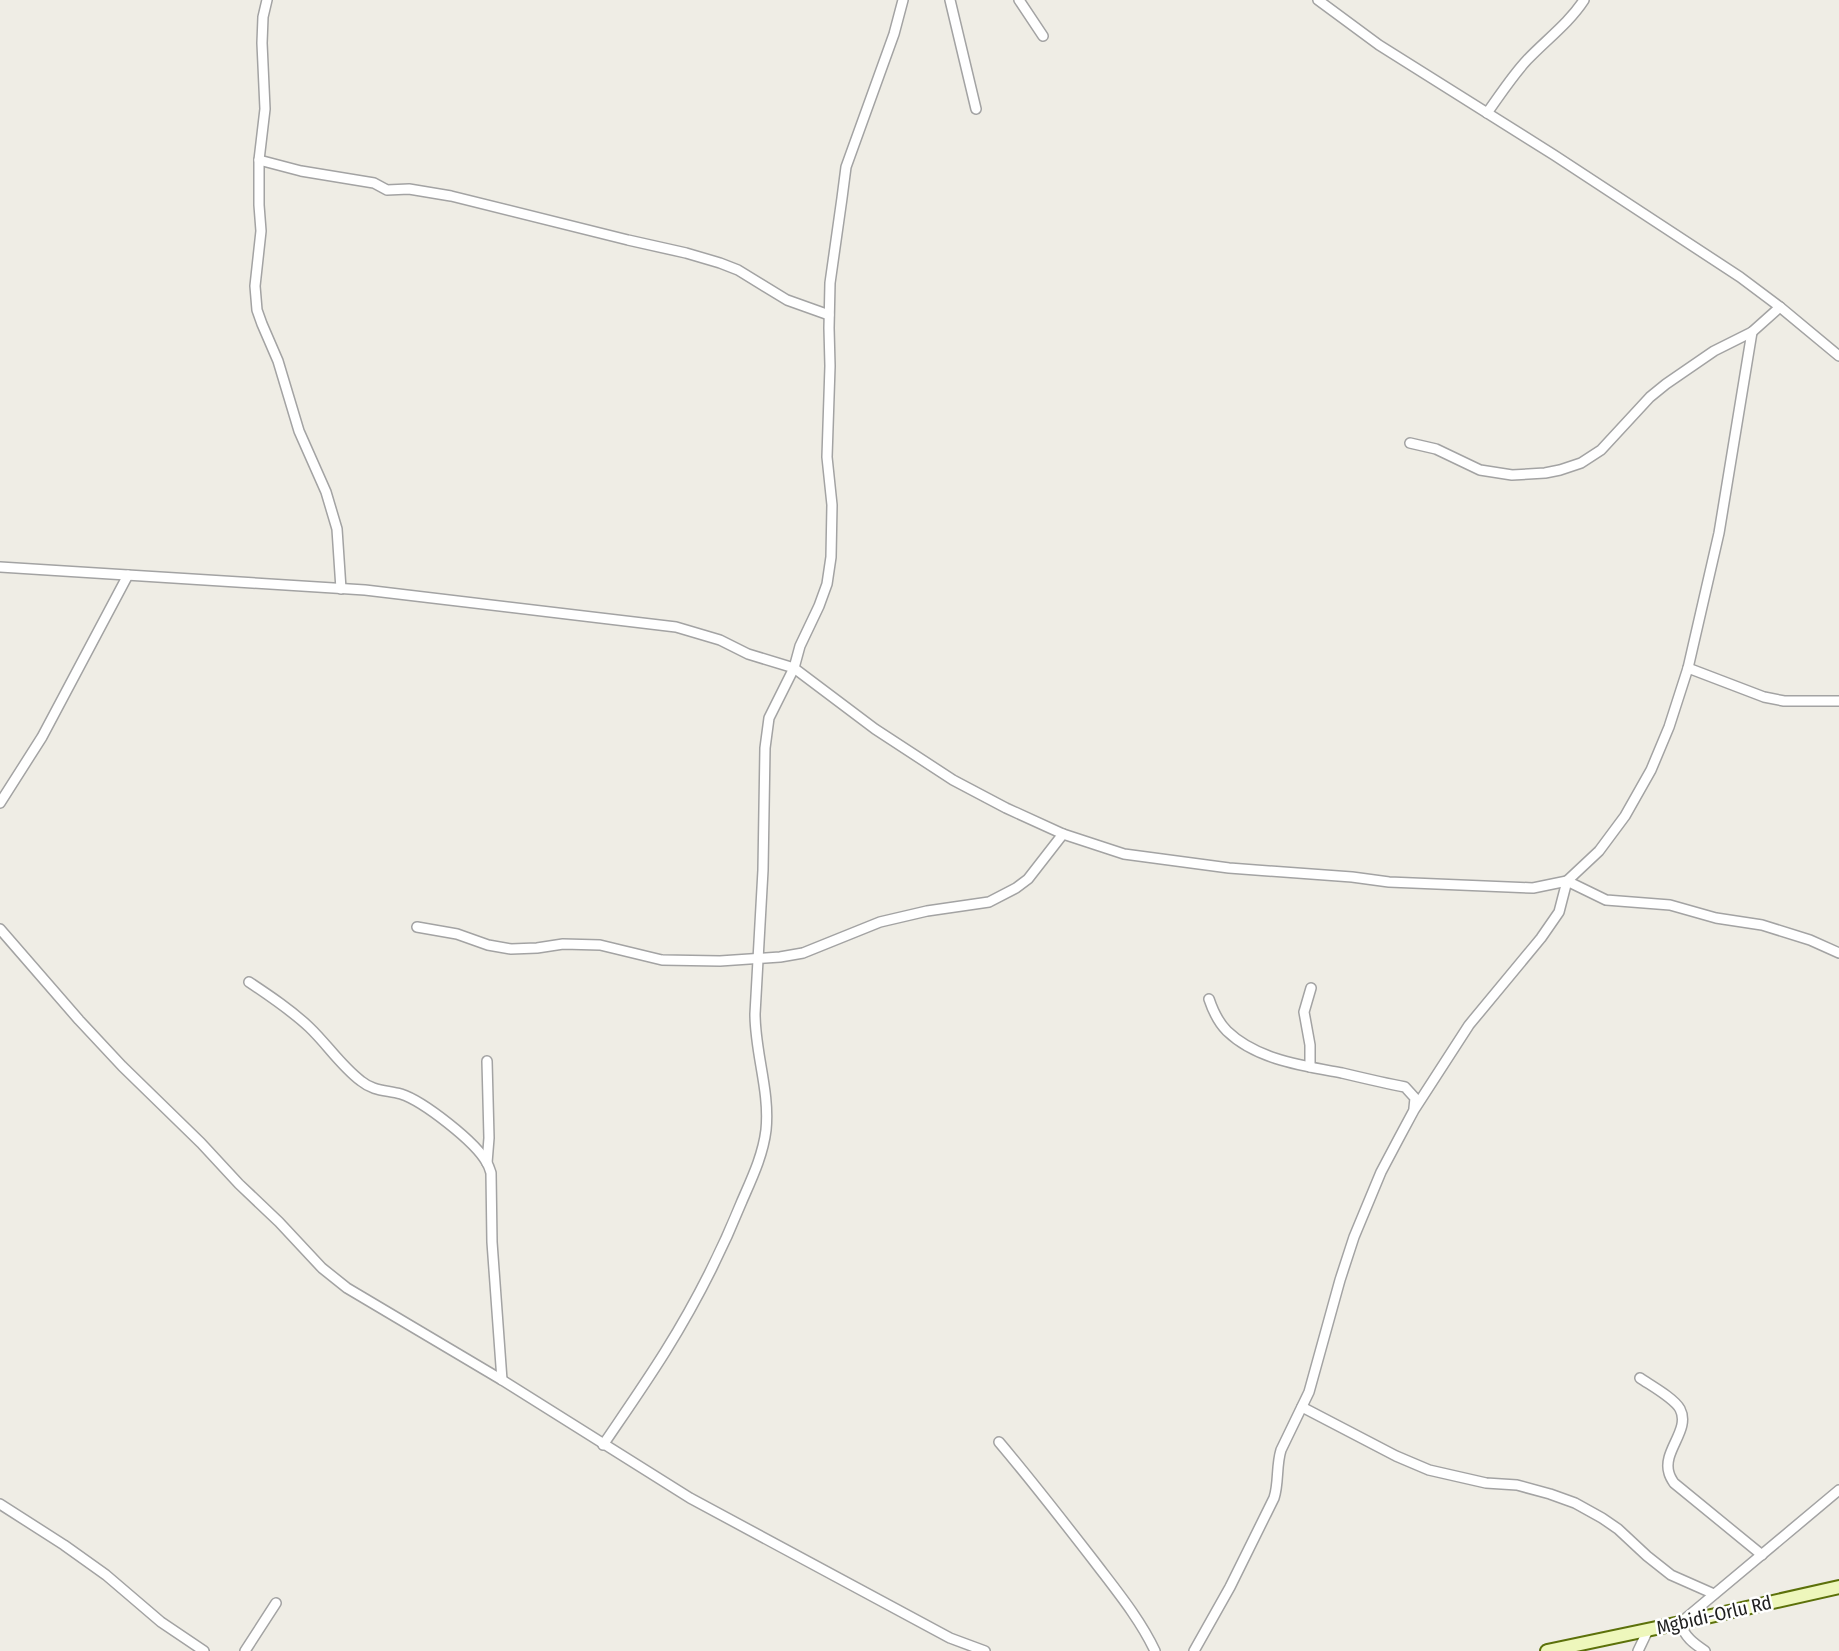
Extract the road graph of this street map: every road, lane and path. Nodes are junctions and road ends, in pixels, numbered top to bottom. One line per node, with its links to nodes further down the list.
1 (267, 0): 10 (street)
2 (903, 0): 12 (street)
3 (950, 0): 8 (street)
4 (1019, 0): 7 (street)
5 (1318, 0): 9 (street)
6 (1584, 0): 9 (street)
7 (1042, 36)
8 (976, 109)
9 (1487, 113): 11 (street)
10 (259, 160): 12 (street); 18 (street)
11 (1780, 307): 13 (street); 14 (street)
12 (829, 315): 19 (street)
13 (1752, 332): 15 (street); 20 (street)
14 (1839, 356)
15 (1410, 443)
16 (0, 567): 17 (street)
17 (128, 575): 18 (street); 22 (street)
18 (341, 589): 19 (street)
19 (794, 668): 23 (street); 28 (street)
20 (1688, 668): 21 (street); 24 (street)
21 (1839, 701)
22 (0, 803)
23 (1063, 834): 24 (street); 28 (street)
24 (1567, 881): 27 (street); 34 (street)
25 (417, 927): 28 (street)
26 (0, 929): 37 (street)
27 (1839, 953)
28 (759, 958): 40 (street)
29 (249, 982): 35 (street)
30 (1311, 988): 33 (street)
31 (1209, 999): 33 (street)
32 (487, 1061): 35 (street)
33 (1310, 1067): 34 (street)
34 (1414, 1110): 38 (street)
35 (487, 1163): 37 (street)
36 (1640, 1378): 43 (street)
37 (502, 1380): 40 (street)
38 (1303, 1407): 45 (street); 54 (street)
39 (999, 1442): 53 (street)
40 (603, 1445): 52 (street)
41 (1839, 1490): 43 (street)
42 (0, 1504): 50 (street)
43 (1762, 1555): 45 (street)
44 (1839, 1587): 47 (main road, Mgbidi-Orlu Rd)
45 (1714, 1594): 47 (street)
46 (276, 1603): 51 (street)
47 (1680, 1623): 48 (main road, Mgbidi-Orlu Rd); 56 (street)
48 (1648, 1630): 49 (street); 55 (main road, Mgbidi-Orlu Rd)
49 (1641, 1649)
50 (204, 1651)
51 (245, 1651)
52 (985, 1651)
53 (1155, 1651)
54 (1194, 1651)
55 (1547, 1651)
56 (1705, 1651)

